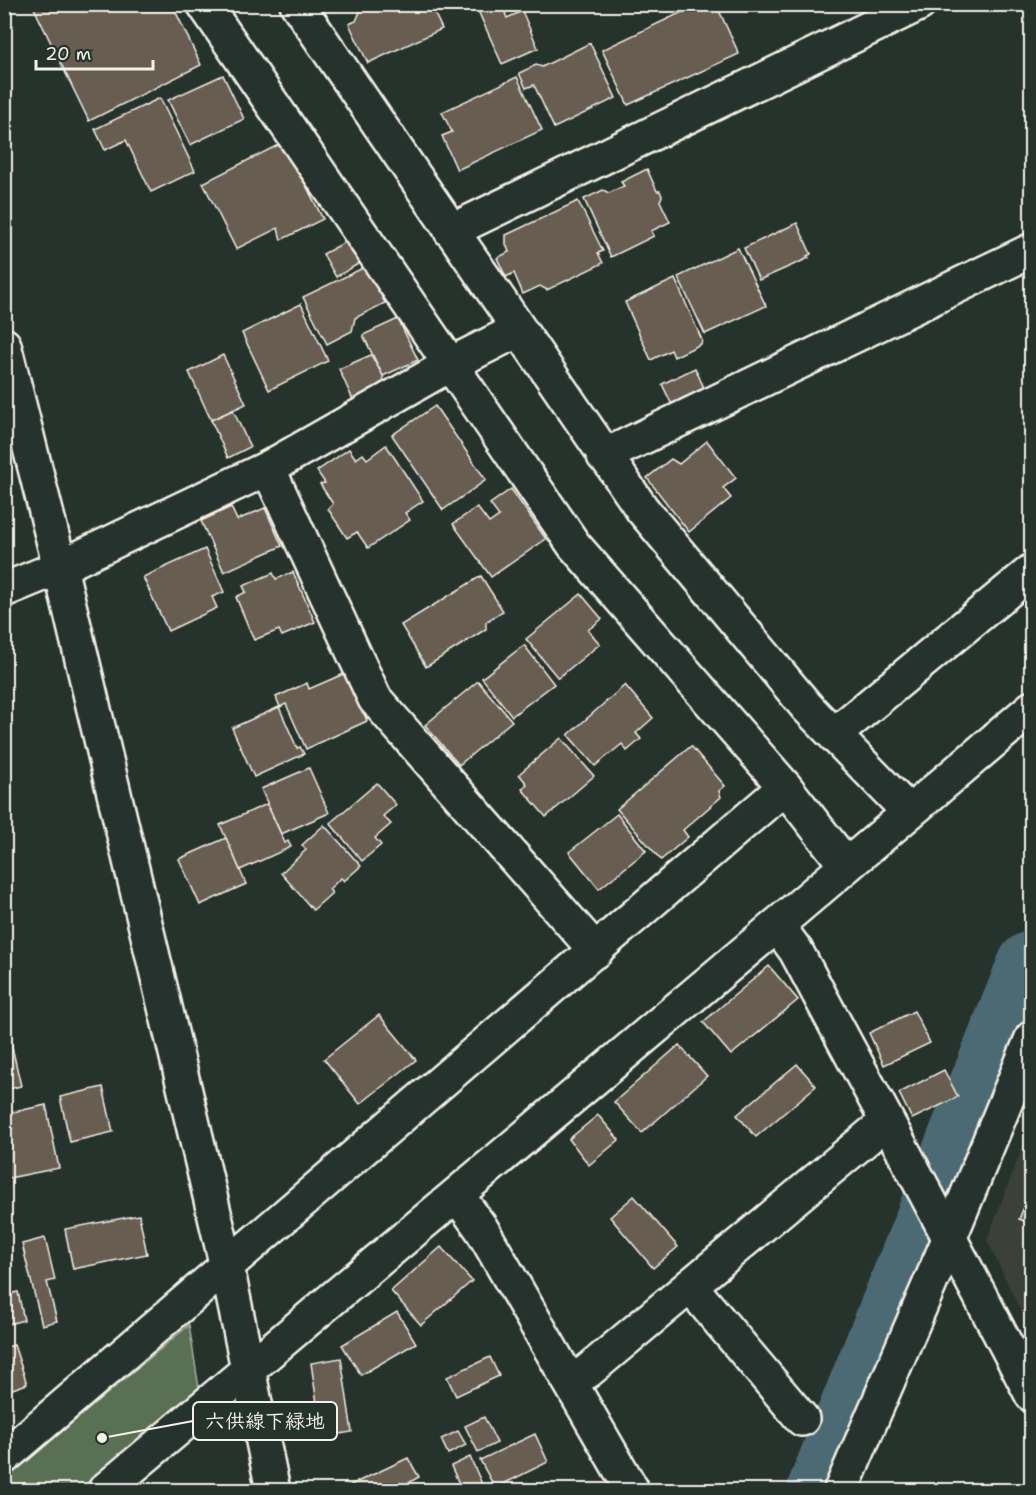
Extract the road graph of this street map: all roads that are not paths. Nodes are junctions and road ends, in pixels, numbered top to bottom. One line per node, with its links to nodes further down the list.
1 (204, 4): 8 (street)
2 (919, 4): 4 (street)
3 (300, 5): 4 (street)
4 (451, 231): 6 (street)
5 (1032, 250): 9 (street)
6 (518, 330): 8 (street); 9 (street)
7 (4, 345): 11 (street)
8 (450, 364): 10 (street); 16 (street)
9 (604, 456): 15 (street)
10 (268, 468): 11 (street); 20 (street)
11 (60, 567): 13 (street); 25 (street)
12 (1032, 571): 15 (street)
13 (4, 590)
14 (1032, 708): 17 (street)
15 (835, 734): 17 (street)
16 (785, 788): 18 (street); 20 (street)
17 (909, 812): 18 (street)
18 (846, 865): 19 (street)
19 (777, 925): 22 (street); 23 (street)
20 (596, 951): 25 (street)
21 (1032, 1038): 24 (street)
22 (888, 1124): 24 (street); 26 (street)
23 (458, 1195): 27 (street); 28 (street)
24 (946, 1232): 29 (street); 35 (street)
25 (227, 1267): 27 (street); 31 (street)
26 (690, 1286): 28 (street); 30 (street)
27 (248, 1372): 32 (street); 33 (street)
28 (570, 1383): 34 (street)
29 (1032, 1395)
30 (802, 1419)
31 (4, 1457)
32 (105, 1491)
33 (273, 1491)
34 (632, 1491)
35 (841, 1491)

